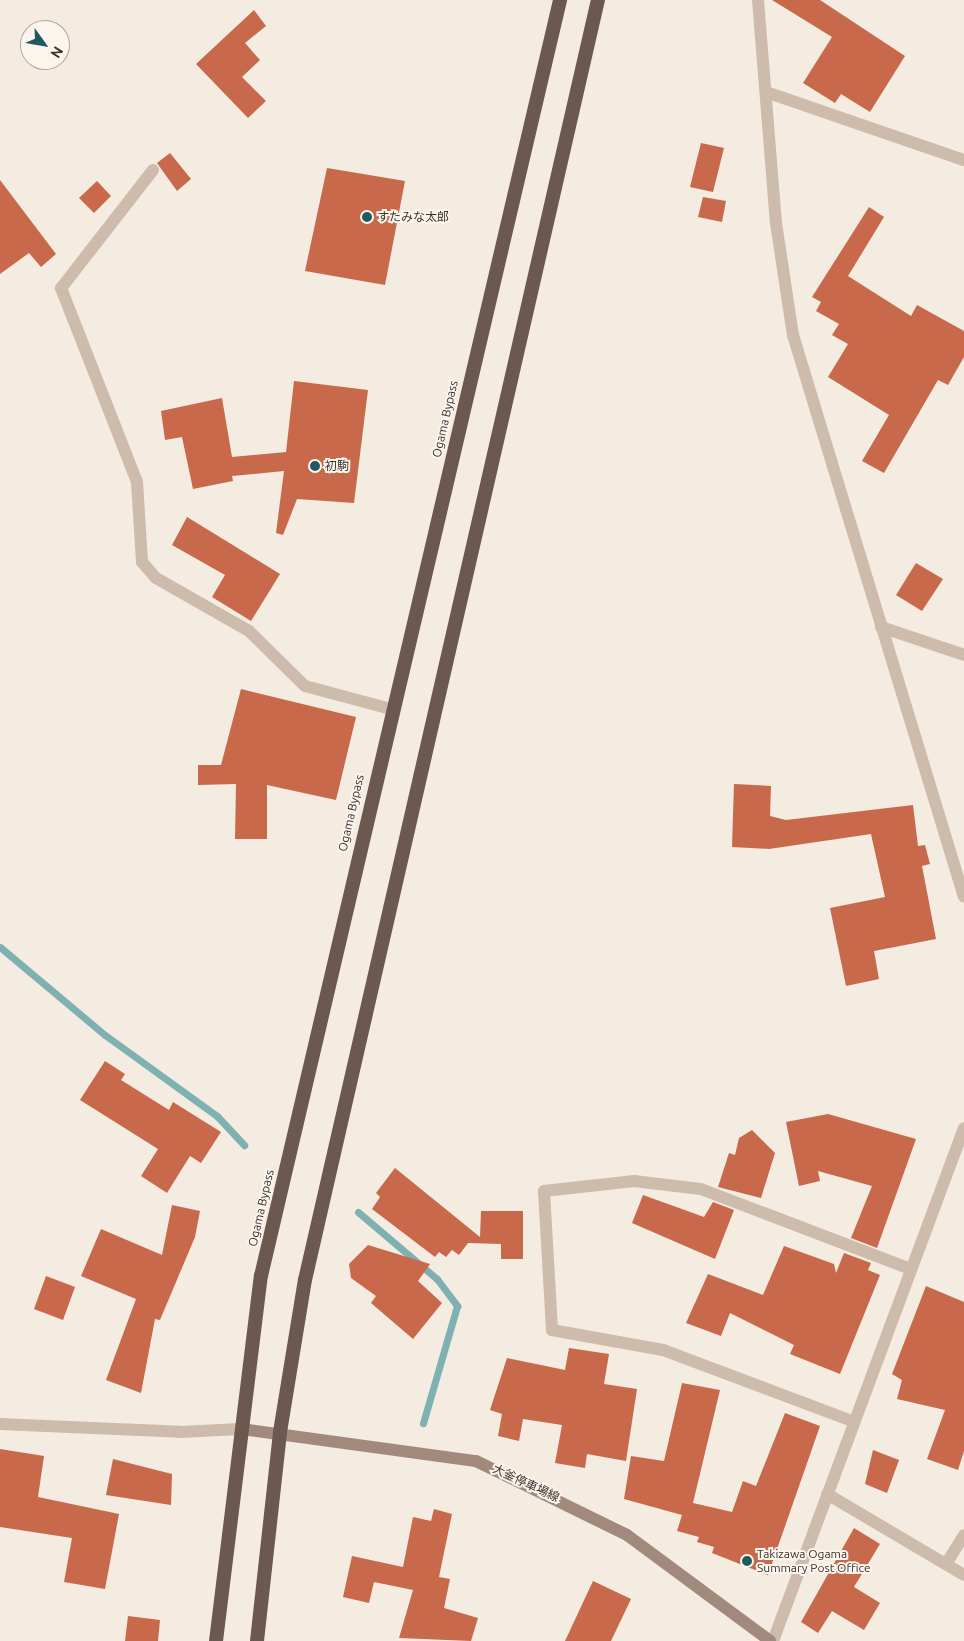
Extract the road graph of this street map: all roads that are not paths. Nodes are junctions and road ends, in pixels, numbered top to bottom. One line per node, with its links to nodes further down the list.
1 (560, 0): 9 (highway, Ogama Bypass)
2 (598, 0): 16 (highway)
3 (758, 0): 4 (street)
4 (766, 92): 5 (street); 7 (street)
5 (964, 160)
6 (152, 170): 9 (street)
7 (881, 628): 8 (street); 10 (street)
8 (964, 655)
9 (391, 709): 15 (highway, Ogama Bypass)
10 (964, 897)
11 (964, 1128): 12 (street)
12 (910, 1269): 13 (street); 13 (street)
13 (852, 1421): 17 (street)
14 (0, 1424): 15 (street)
15 (241, 1429): 16 (main road, 大釜停車場線); 21 (highway, Ogama Bypass)
16 (280, 1432): 22 (highway); 23 (main road, 大釜停車場線)
17 (827, 1494): 19 (street); 23 (street)
18 (964, 1535): 19 (street)
19 (946, 1564): 20 (street)
20 (964, 1575)
21 (216, 1641)
22 (257, 1641)
23 (772, 1641)

